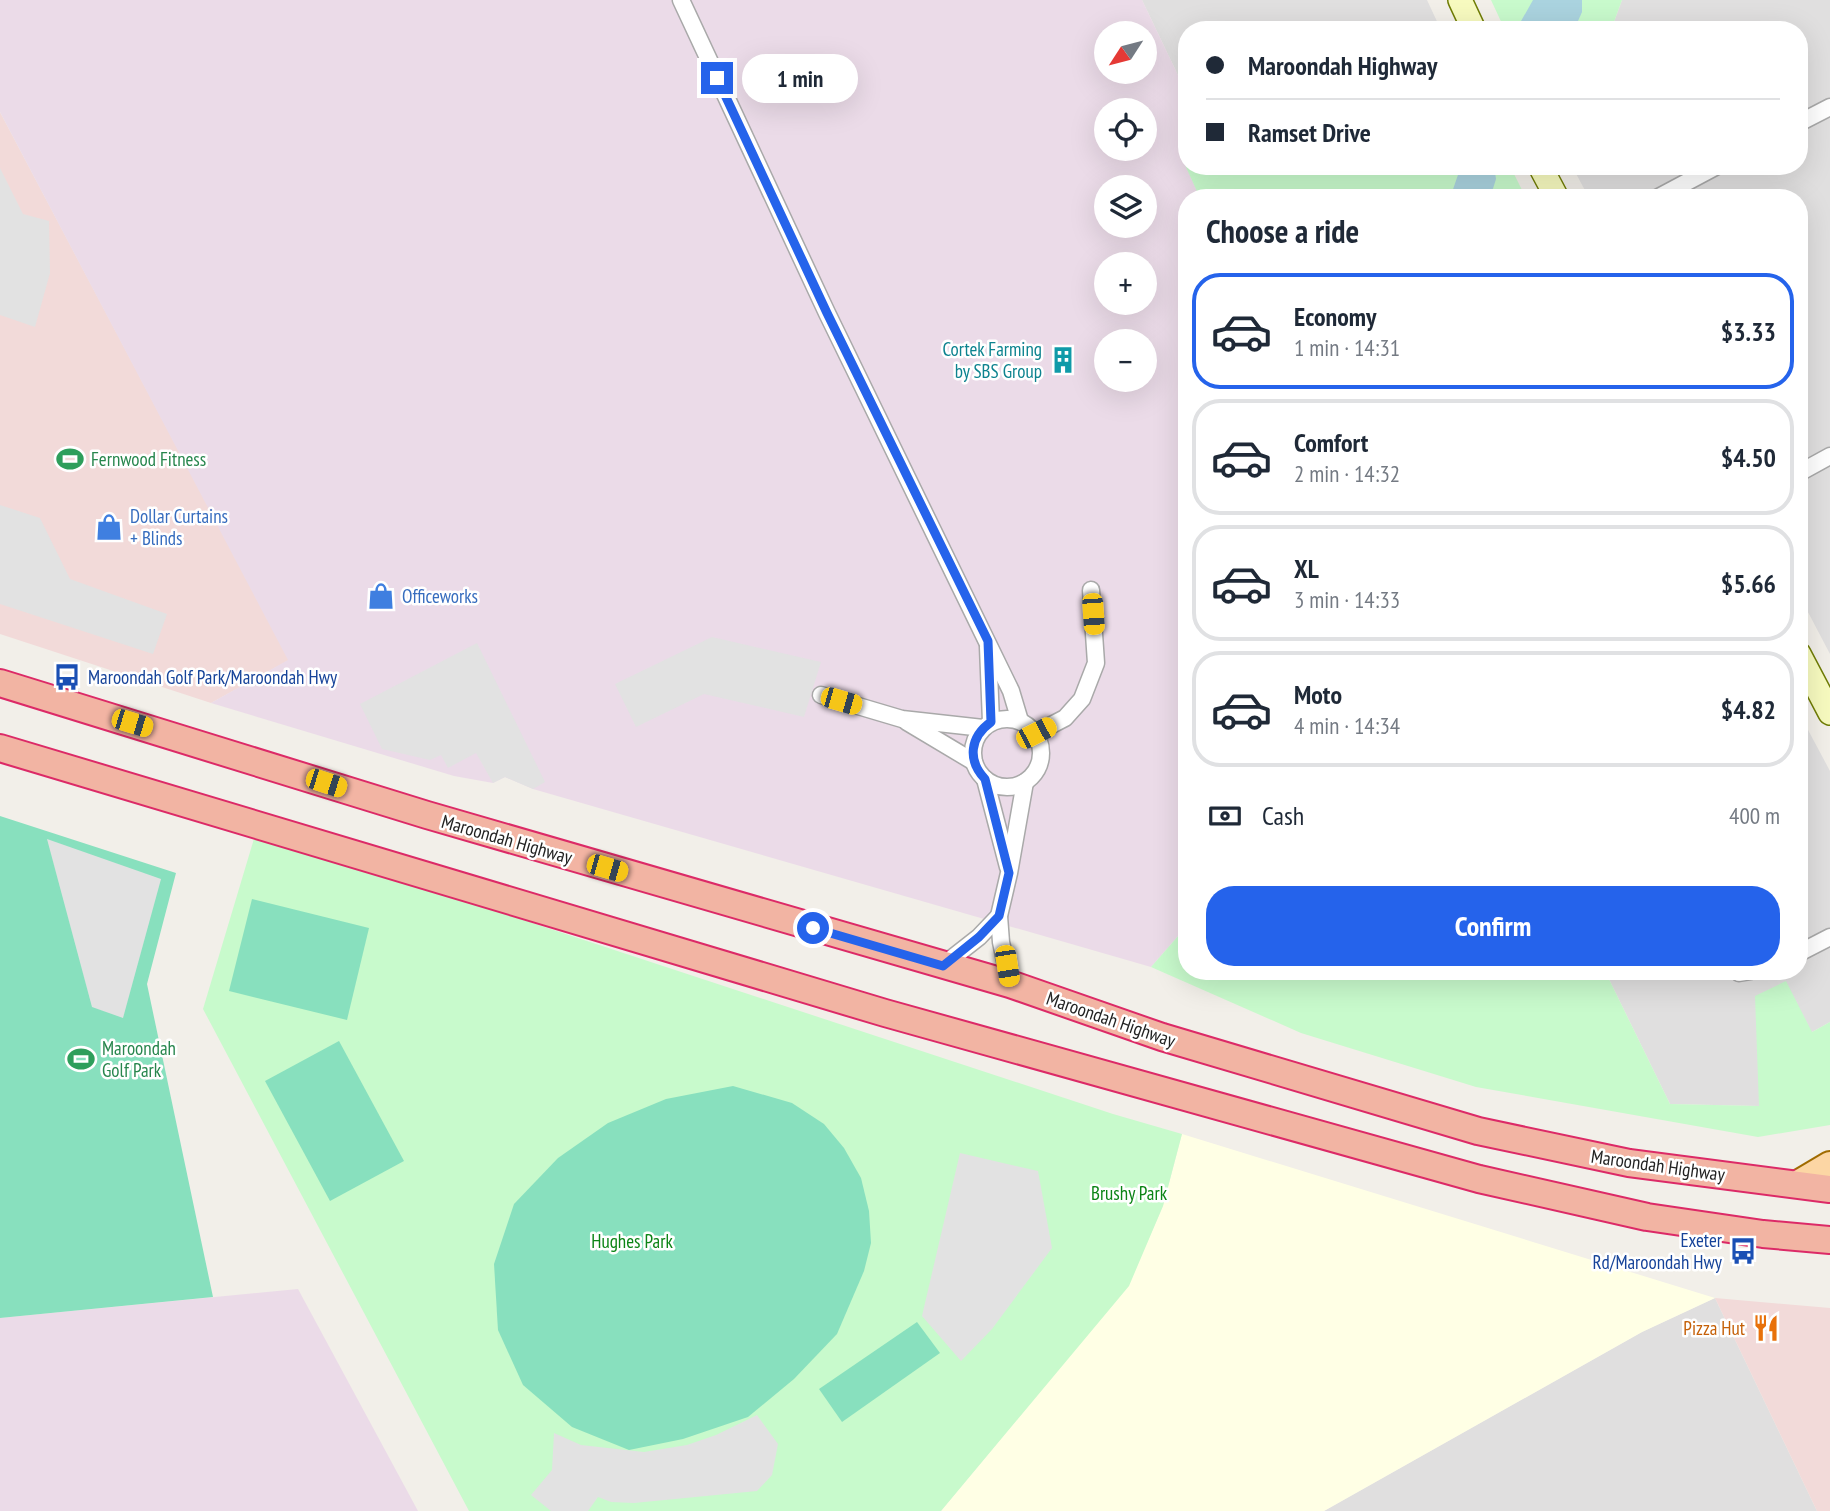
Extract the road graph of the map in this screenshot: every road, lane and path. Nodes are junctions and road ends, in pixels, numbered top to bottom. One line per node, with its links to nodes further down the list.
1 (681, 0): 11 (street)
2 (1460, 0): 3 (main road)
3 (1470, 21)
4 (1830, 107): 5 (street)
5 (1808, 118)
6 (1700, 175): 7 (street)
7 (1674, 189)
8 (1830, 456): 9 (street)
9 (1808, 468)
10 (1091, 590): 19 (street)
11 (988, 641): 17 (street); 18 (street)
12 (1808, 671): 15 (main road)
13 (0, 683): 28 (highway, Maroondah Highway)
14 (821, 695): 16 (street)
15 (1830, 713)
16 (902, 719): 18 (street); 21 (street)
17 (1020, 721): 18 (street); 19 (street)
18 (987, 725): 21 (street)
19 (1036, 733): 23 (street)
20 (0, 748): 33 (highway)
21 (974, 762): 22 (street)
22 (985, 779): 23 (street); 24 (street)
23 (1025, 782): 24 (street)
24 (1009, 873): 25 (street)
25 (999, 916): 28 (street); 29 (street)
26 (1830, 937): 27 (street)
27 (1808, 948)
28 (943, 966): 29 (highway, Maroondah Highway)
29 (1010, 984): 31 (highway, Maroondah Highway)
30 (1830, 1165): 31 (main road)
31 (1798, 1184): 32 (highway, Maroondah Highway)
32 (1830, 1189)
33 (1830, 1240)

